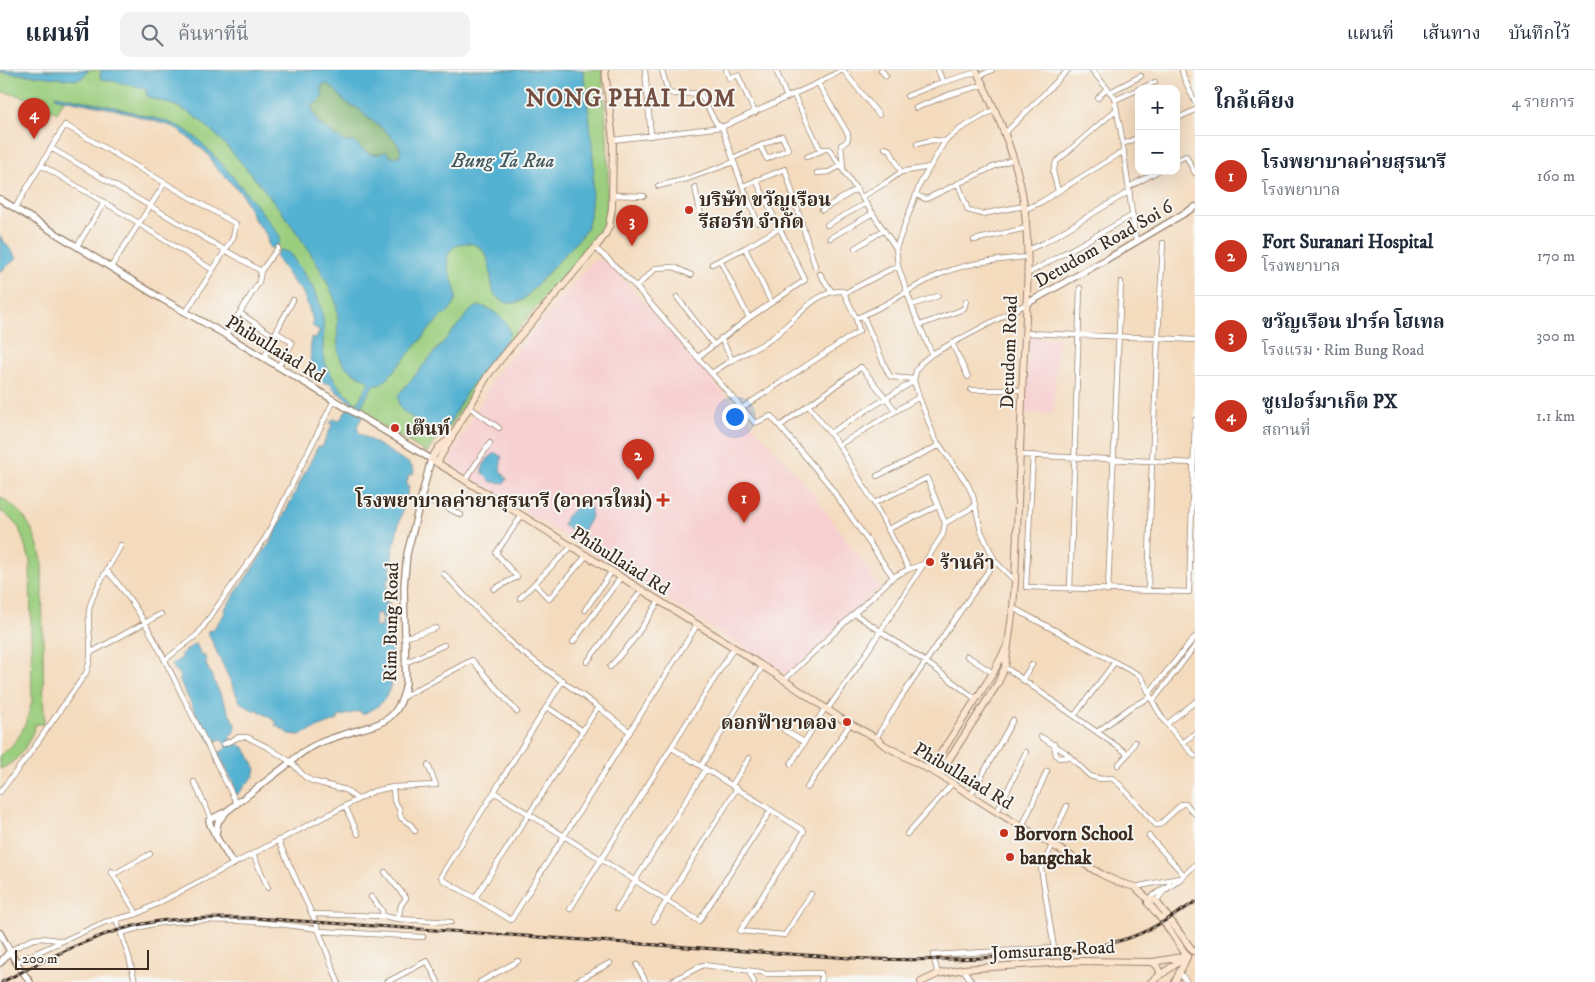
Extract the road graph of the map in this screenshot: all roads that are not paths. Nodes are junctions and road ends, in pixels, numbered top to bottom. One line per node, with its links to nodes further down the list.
1 (605, 70): 40 (main road, Rim Bung Road)
2 (645, 70): 38 (street)
3 (662, 70): 36 (street)
4 (726, 70): 33 (street)
5 (776, 70): 25 (street)
6 (842, 70): 18 (street); 34 (street)
7 (881, 70): 14 (street)
8 (938, 70): 16 (street)
9 (992, 70): 13 (street)
10 (1068, 70): 37 (street)
11 (1092, 70): 21 (street)
12 (1182, 70): 28 (street)
13 (977, 73): 16 (street); 19 (main road, Detudom Road)
14 (886, 76)
15 (1141, 76): 21 (street)
16 (943, 82): 24 (street)
17 (1155, 82): 20 (street)
18 (818, 84): 23 (street); 55 (street)
19 (983, 84): 29 (street); 30 (main road, Detudom Road)
20 (1149, 85)
21 (1109, 90): 26 (street); 27 (street)
22 (1135, 91): 27 (street)
23 (794, 95): 25 (street); 47 (street)
24 (907, 96)
25 (787, 98): 33 (street)
26 (1098, 98)
27 (1115, 100): 31 (street)
28 (1195, 102)
29 (916, 108)
30 (995, 109): 37 (main road, Detudom Road); 41 (street)
31 (1117, 110): 43 (street); 68 (street)
32 (1195, 110): 35 (street)
33 (755, 113): 36 (street)
34 (879, 115)
35 (1180, 117)
36 (722, 127): 38 (street); 52 (street)
37 (1005, 133): 50 (main road, Detudom Road)
38 (651, 136): 40 (street)
39 (1135, 139): 43 (street)
40 (613, 140): 69 (main road, Rim Bung Road)
41 (945, 141): 42 (street); 54 (street)
42 (917, 144)
43 (1123, 144): 48 (street)
44 (760, 146): 44 (street); 52 (street)
45 (51, 148): 53 (street); 62 (street); 76 (street)
46 (885, 148): 56 (street)
47 (822, 150): 49 (street); 55 (street)
48 (1124, 152): 67 (street); 68 (street)
49 (807, 157)
50 (1014, 159): 63 (street); 79 (main road, Detudom Road)
51 (1180, 159): 58 (street)
52 (734, 160): 60 (street); 65 (street)
53 (41, 165): 74 (street); 78 (street)
54 (930, 167): 56 (street); 70 (street)
55 (842, 168): 57 (street); 66 (street)
56 (901, 172): 72 (street)
57 (817, 173)
58 (1195, 173)
59 (1152, 175): 67 (street)
60 (693, 177): 64 (street); 85 (street)
61 (756, 180): 65 (street); 87 (street); 105 (street)
62 (165, 183): 76 (street); 100 (street)
63 (958, 183): 70 (street); 79 (street)
64 (658, 186)
65 (743, 186): 83 (street)
66 (857, 189): 72 (street); 80 (street)
67 (1129, 189): 82 (street); 101 (street)
68 (1058, 191): 79 (street)
69 (612, 195): 71 (street); 96 (main road, Rim Bung Road)
70 (916, 195): 99 (street)
71 (644, 196)
72 (862, 197): 75 (street)
73 (0, 199): 78 (street, Phibullaiad Rd)
74 (104, 203): 84 (street); 94 (street)
75 (866, 203): 81 (street); 86 (street)
76 (150, 206): 84 (street); 100 (street)
77 (1195, 207): 92 (street, Detudom Road Soi 6)
78 (15, 208): 94 (street, Phibullaiad Rd)
79 (1024, 208): 88 (main road, Detudom Road)
80 (822, 210)
81 (873, 213): 89 (street); 90 (street)
82 (1132, 215): 92 (street); 112 (street)
83 (758, 223)
84 (139, 224): 107 (street); 108 (street)
85 (703, 225)
86 (827, 225)
87 (780, 228): 97 (street); 123 (street)
88 (1026, 228): 91 (street); 101 (main road, Detudom Road)
89 (884, 230): 98 (street); 99 (street)
90 (830, 238)
91 (974, 240)
92 (1136, 242): 124 (street, Detudom Road Soi 6)
93 (1163, 243): 138 (street)
94 (77, 246): 107 (street, Phibullaiad Rd)
95 (278, 248): 109 (street)
96 (595, 248): 114 (street); 156 (main road, Rim Bung Road)
97 (745, 248): 103 (street); 123 (street)
98 (855, 248)
99 (896, 248): 106 (street)
100 (225, 250): 108 (street); 109 (street)
101 (1027, 250): 102 (main road, Detudom Road)
102 (1027, 257): 112 (main road, Detudom Road); 117 (street)
103 (720, 260): 104 (street); 129 (street)
104 (712, 264)
105 (815, 266)
106 (898, 266): 117 (street); 118 (street)
107 (111, 267): 126 (street, Phibullaiad Rd)
108 (213, 270): 126 (street)
109 (261, 271): 127 (street)
110 (820, 274): 116 (street)
111 (691, 275): 114 (street)
112 (1026, 275): 124 (main road, Detudom Road)
113 (1121, 282): 136 (street)
114 (636, 287): 143 (street)
115 (1080, 288): 135 (street)
116 (832, 292): 118 (street); 145 (street)
117 (907, 292): 125 (street); 128 (street)
118 (845, 293): 130 (street)
119 (938, 296): 125 (street)
120 (678, 297): 141 (street)
121 (293, 300): 133 (street)
122 (966, 301): 131 (street)
123 (771, 302): 129 (street)
124 (1026, 304): 132 (main road, Detudom Road); 140 (street)
125 (912, 305): 131 (street)
126 (186, 312): 134 (street, Phibullaiad Rd)
127 (240, 313): 133 (street); 134 (street)
128 (863, 316): 130 (street); 149 (street)
129 (748, 318): 137 (street)
130 (856, 318): 157 (street)
131 (920, 325): 142 (street)
132 (1025, 333): 135 (street); 151 (main road, Detudom Road)
133 (275, 334): 144 (street); 146 (street)
134 (226, 335): 144 (street, Phibullaiad Rd)
135 (1078, 335): 136 (street); 168 (street)
136 (1120, 336): 138 (street); 169 (street)
137 (721, 338): 141 (street); 145 (street)
138 (1158, 338): 139 (street); 171 (street)
139 (1195, 340)
140 (952, 343): 142 (street); 148 (street)
141 (713, 344): 143 (street)
142 (932, 354): 149 (street)
143 (698, 357): 147 (street)
144 (264, 358): 146 (street, Phibullaiad Rd)
145 (732, 360): 147 (street)
146 (278, 367): 154 (street, Phibullaiad Rd)
147 (711, 374): 157 (street)
148 (968, 377)
149 (914, 380): 152 (street); 153 (street)
150 (970, 390): 151 (street)
151 (1022, 390): 166 (main road, Detudom Road)
152 (919, 397): 158 (street); 165 (street)
153 (886, 398): 155 (street); 158 (street); 162 (street)
154 (334, 400): 170 (street, Phibullaiad Rd); 221 (street)
155 (808, 405): 160 (street); 162 (street)
156 (469, 407): 161 (street); 170 (main road, Rim Bung Road)
157 (742, 408): 160 (street)
158 (896, 411): 164 (street)
159 (1195, 420): 172 (street)
160 (780, 426): 194 (street)
161 (499, 428)
162 (830, 433): 164 (street)
163 (490, 443): 174 (street)
164 (839, 445): 176 (street)
165 (940, 445): 173 (street); 178 (street)
166 (1020, 455): 167 (street); 195 (main road, Detudom Road)
167 (1033, 455): 168 (street); 199 (street)
168 (1074, 458): 169 (street); 199 (street)
169 (1114, 460): 171 (street); 200 (street)
170 (434, 461): 174 (main road, Phibullaiad Rd); 175 (street, Rim Bung Road)
171 (1152, 461): 172 (street); 201 (street)
172 (1193, 463): 183 (street)
173 (877, 476)
174 (465, 480): 180 (main road, Phibullaiad Rd)
175 (420, 499): 179 (street); 213 (street, Rim Bung Road)
176 (874, 503): 177 (street); 182 (street)
177 (938, 506): 181 (street); 182 (street)
178 (975, 506): 181 (street); 187 (street)
179 (461, 515)
180 (522, 515): 185 (main road, Phibullaiad Rd); 197 (street)
181 (944, 523): 188 (street)
182 (888, 530): 189 (street)
183 (1193, 531): 201 (street)
184 (121, 545): 190 (street)
185 (572, 546): 186 (main road, Phibullaiad Rd); 196 (street)
186 (587, 555): 191 (main road, Phibullaiad Rd); 196 (street)
187 (995, 561): 195 (street); 223 (street)
188 (924, 564): 189 (street); 211 (street)
189 (909, 569): 194 (street)
190 (107, 571): 208 (street); 219 (street)
191 (612, 571): 193 (main road, Phibullaiad Rd); 205 (street)
192 (444, 574): 231 (street)
193 (621, 577): 198 (main road, Phibullaiad Rd); 214 (street)
194 (893, 578): 207 (street)
195 (1015, 581): 204 (main road, Detudom Road)
196 (535, 584): 202 (street)
197 (494, 589)
198 (642, 590): 203 (main road, Phibullaiad Rd); 222 (street)
199 (1070, 590): 200 (street)
200 (1108, 591): 201 (street)
201 (1148, 591)
202 (520, 598)
203 (659, 601): 209 (main road, Phibullaiad Rd); 227 (street)
204 (1013, 608): 216 (main road, Detudom Road); 224 (street)
205 (585, 610)
206 (161, 614): 208 (street)
207 (855, 614): 211 (street); 232 (street)
208 (144, 623): 219 (street); 221 (street)
209 (697, 625): 218 (main road, Phibullaiad Rd); 249 (street)
210 (436, 628): 213 (street)
211 (880, 632): 223 (street); 241 (street)
212 (1195, 637): 235 (street)
213 (404, 638): 225 (street, Rim Bung Road)
214 (573, 642)
215 (444, 645): 225 (street)
216 (1007, 645): 229 (main road, Detudom Road); 230 (main road, Detudom Road)
217 (1195, 646): 235 (street)
218 (734, 649): 228 (main road, Phibullaiad Rd); 259 (street)
219 (90, 653): 280 (street)
220 (967, 656): 230 (street)
221 (165, 660): 284 (street)
222 (587, 662)
223 (926, 662): 236 (street); 253 (street)
224 (1115, 662): 235 (street); 243 (street)
225 (405, 664): 234 (street, Rim Bung Road)
226 (1032, 665): 233 (street)
227 (610, 667)
228 (762, 667): 232 (main road, Phibullaiad Rd); 269 (street)
229 (1005, 667): 233 (street); 238 (main road, Detudom Road)
230 (993, 673): 236 (main road, Detudom Road)
231 (563, 680): 239 (street); 240 (street)
232 (784, 680): 241 (main road, Phibullaiad Rd)
233 (1022, 680): 243 (street)
234 (403, 697): 242 (street); 265 (street, Rim Bung Road)
235 (1151, 697): 246 (street); 250 (street)
236 (976, 699): 238 (main road); 271 (main road, Detudom Road)
237 (1195, 702): 246 (street)
238 (984, 705): 273 (main road, Detudom Road)
239 (547, 707): 248 (street); 281 (street)
240 (598, 707): 248 (street); 249 (street)
241 (826, 709): 245 (main road, Phibullaiad Rd); 254 (street)
242 (517, 712)
243 (1074, 716): 250 (street)
244 (1013, 720): 282 (street)
245 (850, 724): 253 (main road, Phibullaiad Rd); 279 (street)
246 (1167, 724): 256 (street)
247 (784, 730): 254 (street)
248 (583, 731): 291 (street)
249 (630, 732): 298 (street)
250 (1097, 732): 261 (street)
251 (1195, 733): 256 (street)
252 (1041, 737): 258 (street)
253 (876, 738): 271 (main road, Phibullaiad Rd)
254 (804, 742): 266 (street)
255 (1135, 742): 261 (street)
256 (1183, 743): 262 (street)
257 (224, 744): 265 (street)
258 (1054, 744): 263 (street); 263 (street)
259 (672, 748): 269 (street); 304 (street)
260 (1026, 752): 289 (street)
261 (1128, 754): 268 (street)
262 (1195, 756)
263 (1069, 757): 290 (street)
264 (748, 758): 276 (street)
265 (291, 762): 283 (street); 284 (street, Rim Bung Road)
266 (791, 764)
267 (428, 765): 277 (street)
268 (1118, 765)
269 (701, 766): 270 (street)
270 (706, 769): 276 (street); 309 (street)
271 (930, 770): 273 (main road, Phibullaiad Rd)
272 (1048, 771): 293 (street)
273 (939, 775): 275 (main road, Phibullaiad Rd)
274 (194, 782): 292 (street)
275 (952, 783): 282 (main road, Phibullaiad Rd); 297 (street)
276 (732, 785): 278 (street)
277 (393, 787): 283 (street); 294 (street)
278 (737, 788): 287 (street); 316 (street)
279 (807, 788)
280 (0, 792)
281 (494, 792): 291 (street); 314 (street)
282 (970, 794): 289 (main road, Phibullaiad Rd)
283 (357, 799): 285 (street)
284 (237, 804): 288 (street, Rim Bung Road)
285 (345, 806): 296 (street); 300 (street)
286 (1067, 806): 301 (street)
287 (771, 810): 312 (street); 316 (street)
288 (227, 811): 292 (street); 295 (street, Rim Bung Road)
289 (997, 812): 293 (main road, Phibullaiad Rd)
290 (1195, 814)
291 (529, 815): 298 (street); 314 (street)
292 (211, 818): 295 (street)
293 (1022, 827): 301 (main road, Phibullaiad Rd)
294 (415, 831)
295 (216, 834): 305 (street)
296 (358, 834)
297 (907, 834)
298 (564, 836): 304 (street); 314 (street)
299 (1149, 836): 308 (street)
300 (278, 840): 303 (street); 321 (street)
301 (1051, 845): 310 (main road, Phibullaiad Rd); 344 (street)
302 (150, 854): 320 (street)
303 (253, 854): 305 (street); 311 (street)
304 (601, 860): 309 (street); 318 (street)
305 (233, 864): 320 (street)
306 (1195, 865): 308 (street)
307 (385, 872): 324 (street)
308 (1182, 877): 310 (street); 315 (street); 317 (street)
309 (635, 881): 316 (street); 319 (street)
310 (1135, 887): 315 (main road, Phibullaiad Rd)
311 (268, 888)
312 (812, 894)
313 (371, 897): 322 (street)
314 (475, 898)
315 (1148, 899): 317 (main road, Phibullaiad Rd); 334 (main road, Phibullaiad Rd)
316 (667, 901): 325 (street)
317 (1156, 901): 334 (main road)
318 (570, 909)
319 (617, 909)
320 (138, 914): 323 (street)
321 (312, 914): 322 (street); 327 (street)
322 (383, 916): 324 (street)
323 (116, 919): 329 (street); 331 (street)
324 (398, 919): 326 (street)
325 (654, 921)
326 (451, 922)
327 (318, 930): 329 (street); 330 (street); 348 (street)
328 (0, 933): 333 (street)
329 (121, 933): 347 (street)
330 (423, 937)
331 (62, 941): 333 (street); 336 (street)
332 (1195, 942): 334 (main road)
333 (10, 951): 335 (street); 336 (street)
334 (1190, 951): 338 (main road, Jomsurang Road); 343 (main road); 345 (main road)
335 (1, 962): 336 (street)
336 (16, 962): 346 (street)
337 (518, 962): 351 (street)
338 (1153, 962): 341 (main road, Jomsurang Road); 345 (main road)
339 (610, 964): 352 (street)
340 (638, 965): 353 (street)
341 (963, 969): 344 (main road, Jomsurang Road); 358 (street)
342 (749, 971): 354 (street); 355 (street); 356 (street)
343 (1179, 972): 360 (main road); 361 (street)
344 (938, 974): 357 (main road, Jomsurang Road)
345 (1161, 975): 359 (main road); 360 (main road)
346 (30, 982)
347 (135, 982)
348 (338, 982)
349 (387, 982): 350 (street)
350 (438, 982)
351 (480, 982)
352 (575, 982)
353 (646, 982)
354 (670, 982)
355 (754, 982)
356 (821, 982)
357 (921, 982)
358 (972, 982)
359 (1151, 982)
360 (1173, 982)
361 (1188, 982)

